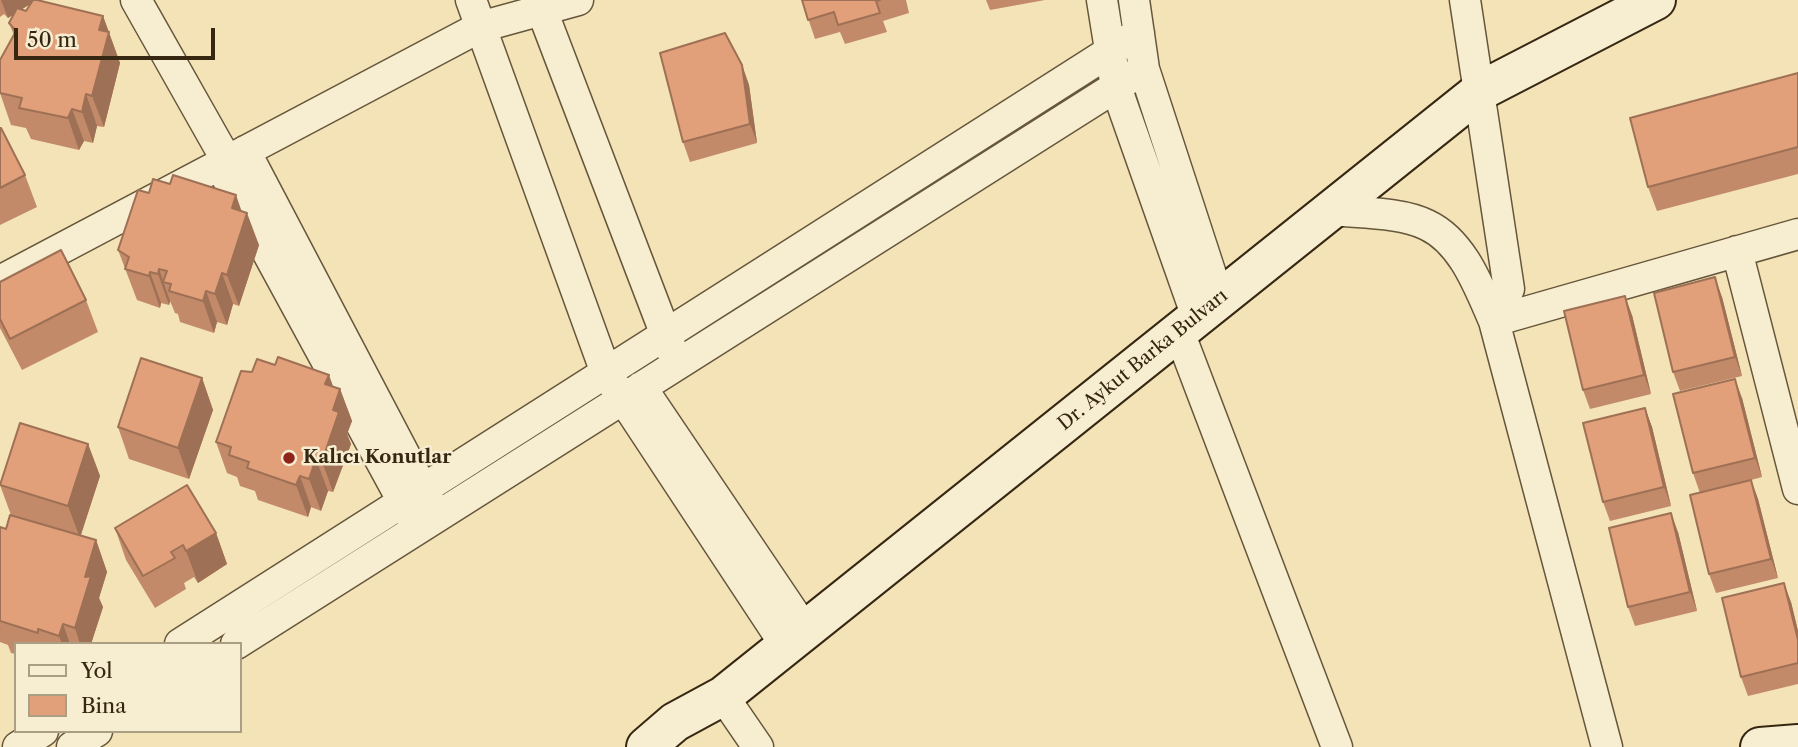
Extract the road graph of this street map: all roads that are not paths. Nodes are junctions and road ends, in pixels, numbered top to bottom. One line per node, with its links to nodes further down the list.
1 (136, 0): 14 (street)
2 (578, 0): 7 (street)
3 (1102, 0): 10 (street)
4 (1134, 0): 9 (street)
5 (1465, 0): 13 (street)
6 (1656, 0): 13 (main road, Dr. Aykut Barka Bulvarı)
7 (539, 5): 8 (street); 21 (street)
8 (476, 13): 14 (street); 23 (street)
9 (1139, 33): 10 (street); 11 (street)
10 (1111, 52): 12 (street); 21 (street)
11 (1144, 69): 12 (street); 19 (street)
12 (1116, 87): 19 (street); 22 (street)
13 (1480, 91): 15 (main road, Dr. Aykut Barka Bulvarı); 20 (street)
14 (231, 159): 18 (street); 26 (street)
15 (1331, 210): 19 (main road, Dr. Aykut Barka Bulvarı); 20 (street)
16 (1798, 234): 17 (street)
17 (1737, 251): 20 (street); 25 (street)
18 (0, 281)
19 (1198, 316): 28 (main road, Dr. Aykut Barka Bulvarı); 40 (street)
20 (1494, 321): 41 (street)
21 (666, 335): 22 (street); 23 (street)
22 (677, 364): 24 (street)
23 (606, 373): 24 (street); 26 (street)
24 (632, 393): 27 (street); 28 (street)
25 (1798, 489)
26 (413, 496): 27 (street); 29 (street)
27 (427, 523): 30 (street)
28 (796, 638): 31 (main road, Dr. Aykut Barka Bulvarı)
29 (183, 642)
30 (239, 642)
31 (723, 696): 37 (main road, Dr. Aykut Barka Bulvarı); 38 (main road); 39 (street)
32 (40, 733): 35 (street)
33 (94, 733): 36 (street)
34 (1798, 744): 42 (main road)
35 (18, 747)
36 (72, 747)
37 (646, 747)
38 (686, 747)
39 (758, 747)
40 (1337, 747)
41 (1607, 747)
42 (1760, 747)

